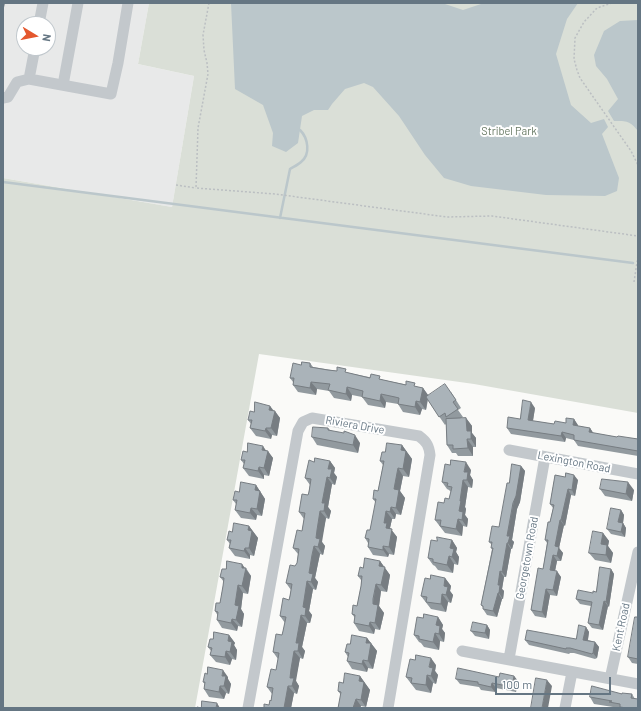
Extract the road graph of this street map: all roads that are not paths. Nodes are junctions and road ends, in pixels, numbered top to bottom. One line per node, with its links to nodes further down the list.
1 (43, 3): 4 (street)
2 (78, 3): 7 (street)
3 (128, 3): 7 (street)
4 (41, 16)
5 (33, 56): 6 (street)
6 (29, 79): 7 (street); 8 (street)
7 (63, 85)
8 (3, 98)
9 (509, 450): 10 (street, Lexington Road)
10 (545, 457): 11 (street, Lexington Road); 15 (street, Georgetown Road)
11 (638, 474)
12 (638, 552): 13 (street, Kent Road)
13 (635, 579): 17 (street, Kent Road)
14 (462, 651): 15 (street)
15 (508, 659): 16 (street)
16 (572, 672): 17 (street); 21 (street)
17 (610, 679): 18 (street)
18 (638, 684)
19 (248, 708): 20 (street, Riviera Drive)
20 (388, 708)
21 (565, 708)

